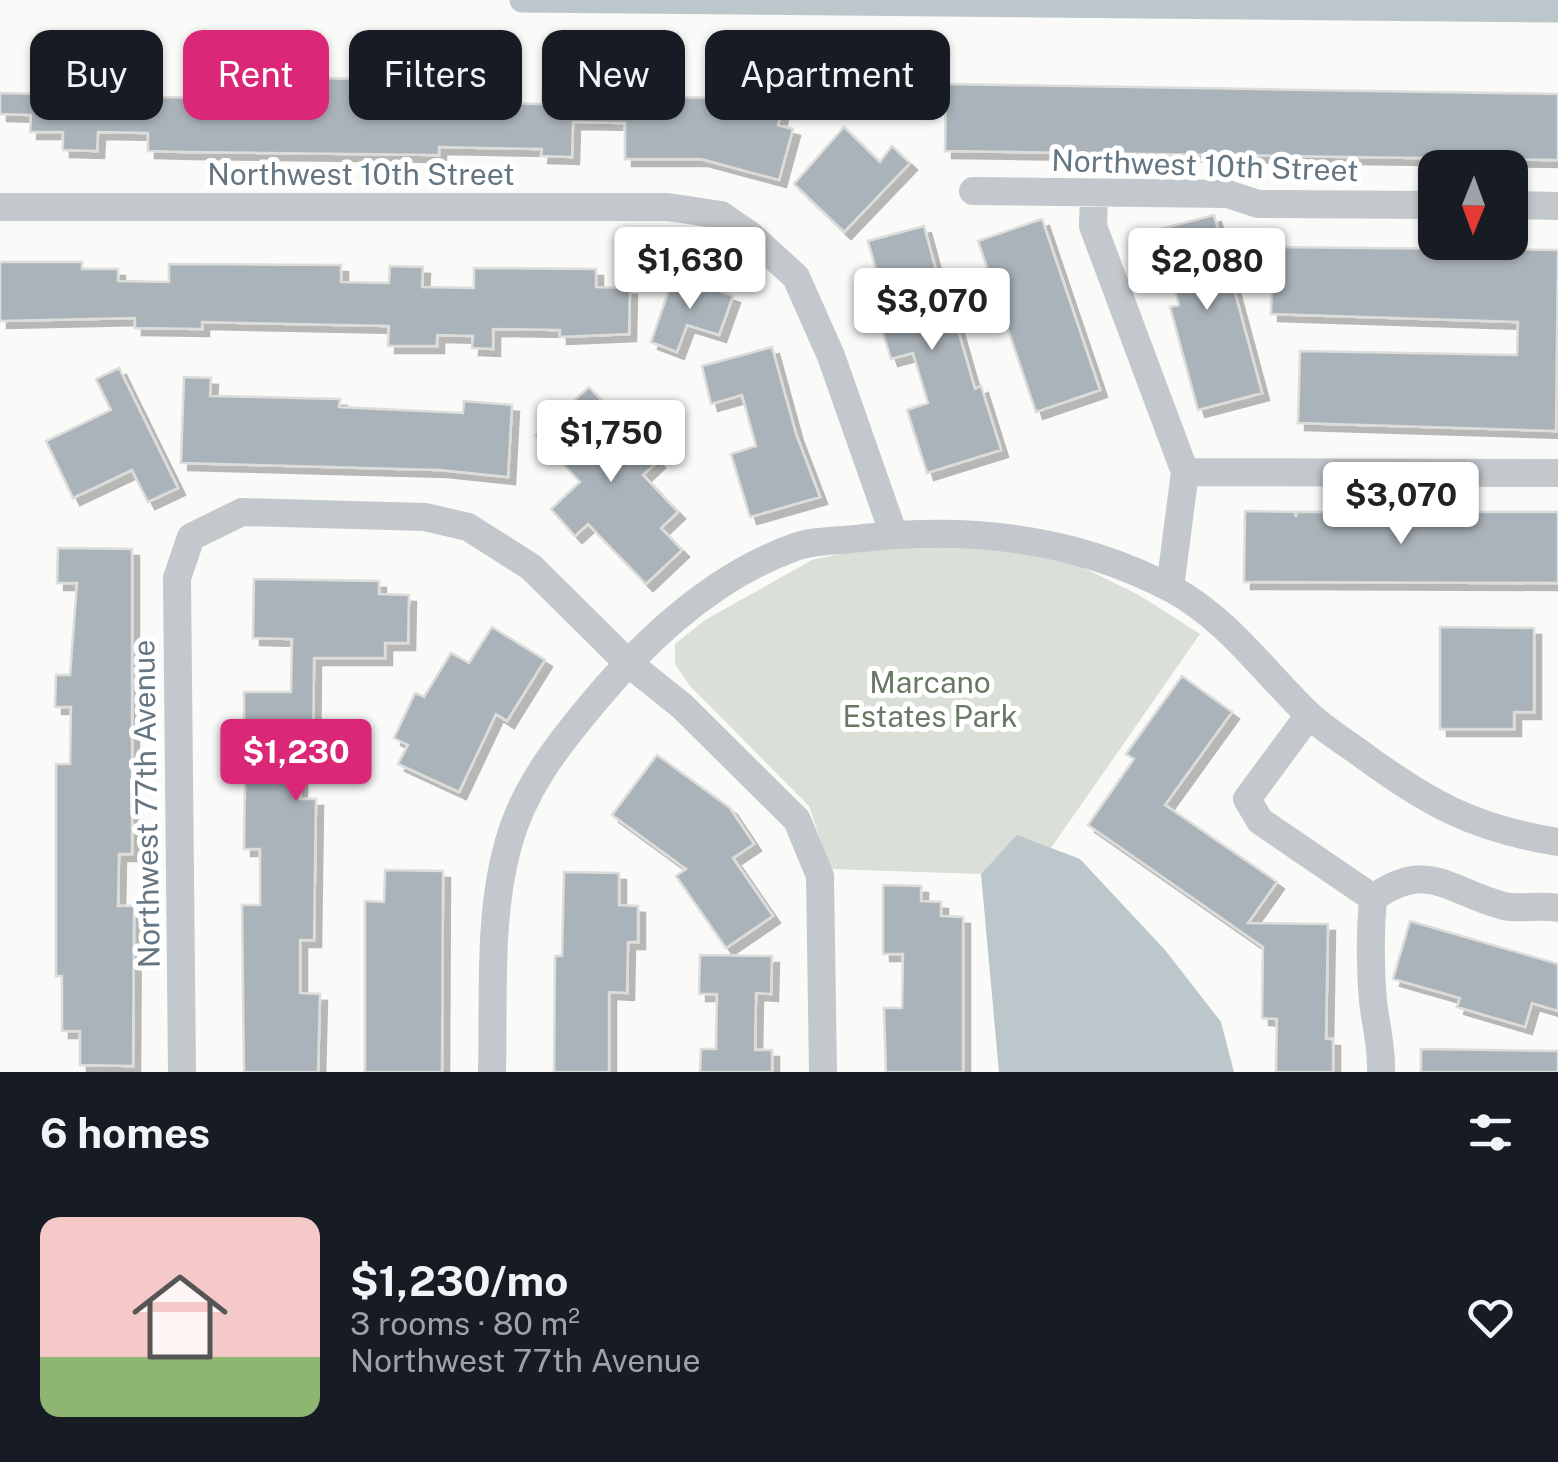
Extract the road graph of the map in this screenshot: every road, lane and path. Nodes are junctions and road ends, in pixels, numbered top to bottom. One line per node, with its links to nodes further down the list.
1 (973, 190): 2 (street, Northwest 10th Street)
2 (1094, 195): 3 (street, Northwest 10th Street); 7 (street)
3 (1418, 205)
4 (1528, 205): 5 (street)
5 (1558, 206)
6 (0, 207): 9 (street, Northwest 10th Street)
7 (1184, 472): 8 (street); 10 (street)
8 (1558, 473)
9 (894, 535): 10 (street); 11 (street)
10 (1170, 588): 12 (street)
11 (627, 662): 16 (street, Northwest 77th Avenue); 17 (street); 18 (street)
12 (1308, 715): 13 (street); 14 (street)
13 (1558, 842)
14 (1373, 898): 15 (street); 19 (street)
15 (1558, 908)
16 (182, 1072)
17 (492, 1072)
18 (822, 1072)
19 (1381, 1072)

